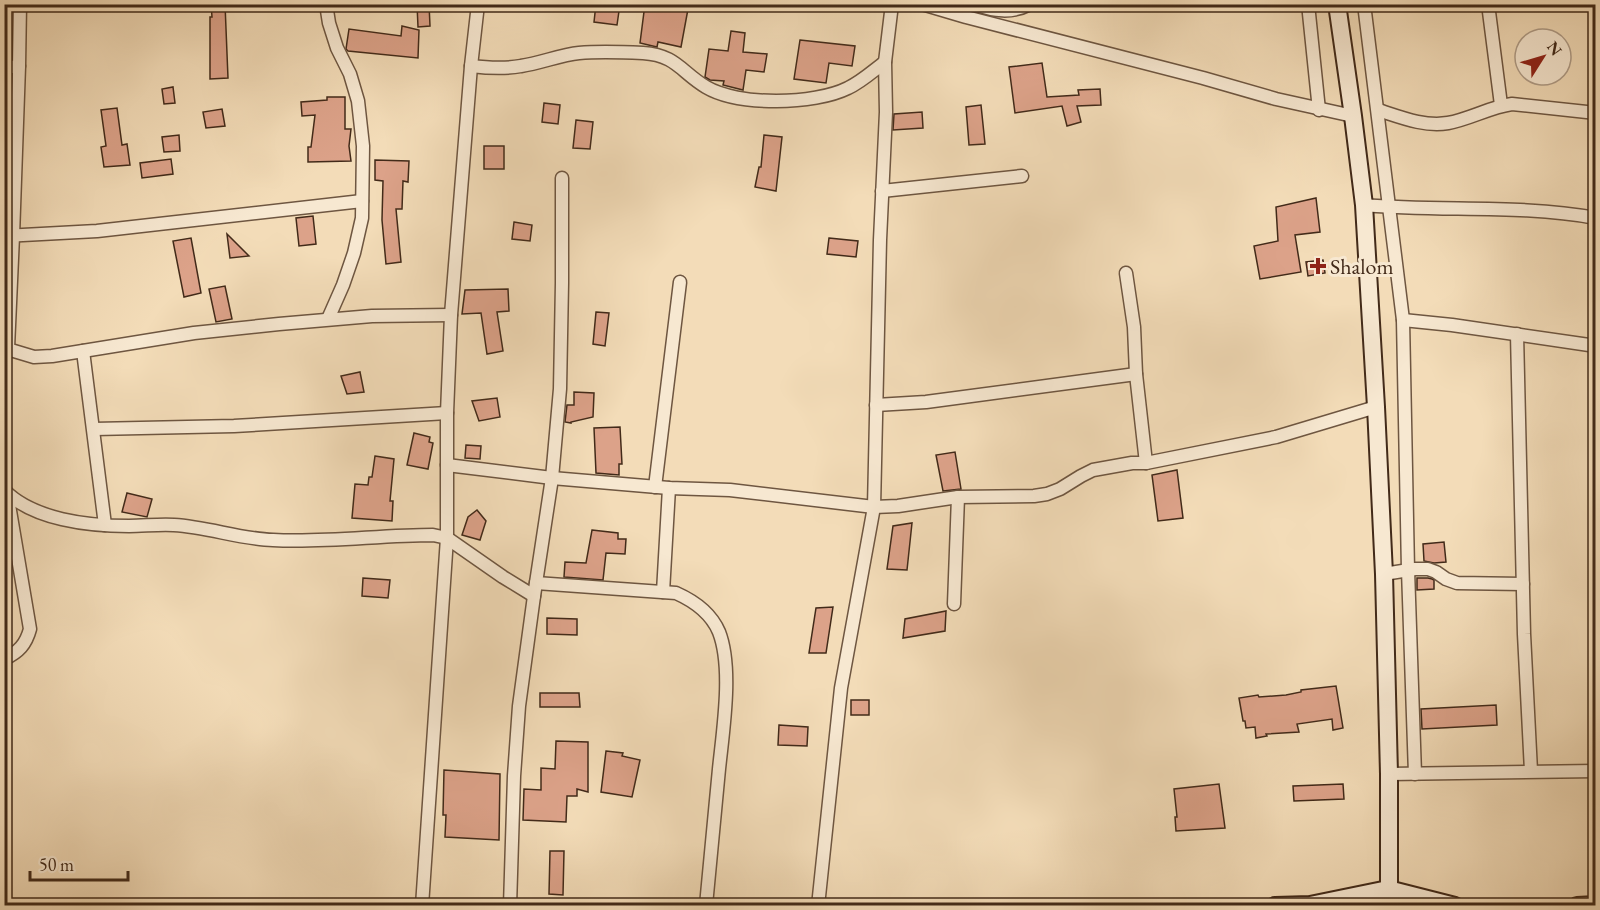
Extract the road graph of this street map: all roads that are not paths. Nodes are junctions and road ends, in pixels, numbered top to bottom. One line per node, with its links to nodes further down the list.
1 (20, 4): 14 (street)
2 (326, 4): 25 (street)
3 (478, 4): 15 (street)
4 (892, 4): 13 (street)
5 (922, 4): 12 (street)
6 (974, 4): 7 (street)
7 (1030, 4)
8 (1308, 4): 18 (street)
9 (1337, 4): 21 (main road)
10 (1364, 4): 19 (street)
11 (1488, 4): 17 (street)
12 (966, 11): 18 (street)
13 (885, 62): 15 (street); 24 (street)
14 (18, 66): 16 (street); 29 (street)
15 (471, 66): 32 (street)
16 (4, 68)
17 (1501, 105): 19 (street); 20 (street)
18 (1318, 110): 21 (street)
19 (1378, 110): 27 (street)
20 (1596, 113)
21 (1353, 116): 26 (main road)
22 (1022, 176): 24 (street)
23 (562, 178): 46 (street)
24 (882, 191): 40 (street)
25 (362, 201): 29 (street); 33 (street)
26 (1364, 205): 27 (street); 41 (main road)
27 (1390, 207): 28 (street); 34 (street)
28 (1596, 218)
29 (9, 236): 37 (street)
30 (1126, 273): 39 (street)
31 (680, 282): 47 (street)
32 (451, 315): 33 (street); 42 (street)
33 (328, 319): 38 (street)
34 (1403, 320): 35 (street); 54 (street)
35 (1517, 334): 36 (street); 57 (street)
36 (1596, 346)
37 (6, 348): 38 (street)
38 (84, 351): 43 (street)
39 (1136, 374): 40 (street); 44 (street)
40 (876, 405): 51 (street)
41 (1376, 407): 44 (street); 55 (main road)
42 (447, 413): 43 (street); 45 (street)
43 (94, 429): 52 (street)
44 (1146, 463): 50 (street)
45 (447, 465): 46 (street); 53 (street)
46 (552, 478): 47 (street); 56 (street)
47 (655, 487): 48 (street)
48 (669, 488): 51 (street); 58 (street)
49 (6, 492): 52 (street); 61 (street)
50 (958, 497): 51 (street); 60 (street)
51 (874, 507): 72 (street)
52 (105, 525): 53 (street)
53 (447, 538): 59 (street); 69 (street)
54 (1408, 570): 55 (street); 57 (street); 65 (street)
55 (1384, 574): 64 (main road)
56 (536, 583): 58 (street); 59 (street)
57 (1523, 584): 62 (street)
58 (663, 592): 71 (street)
59 (534, 596): 70 (street)
60 (954, 604)
61 (4, 659)
62 (1531, 771): 63 (street); 65 (street)
63 (1596, 771)
64 (1389, 774): 65 (street); 66 (main road)
65 (1415, 774)
66 (1388, 897): 67 (main road); 74 (main road)
67 (1311, 905): 73 (main road)
68 (1596, 905): 75 (main road)
69 (422, 906)
70 (510, 906)
71 (706, 906)
72 (818, 906)
73 (1275, 906)
74 (1455, 906)
75 (1576, 906)

